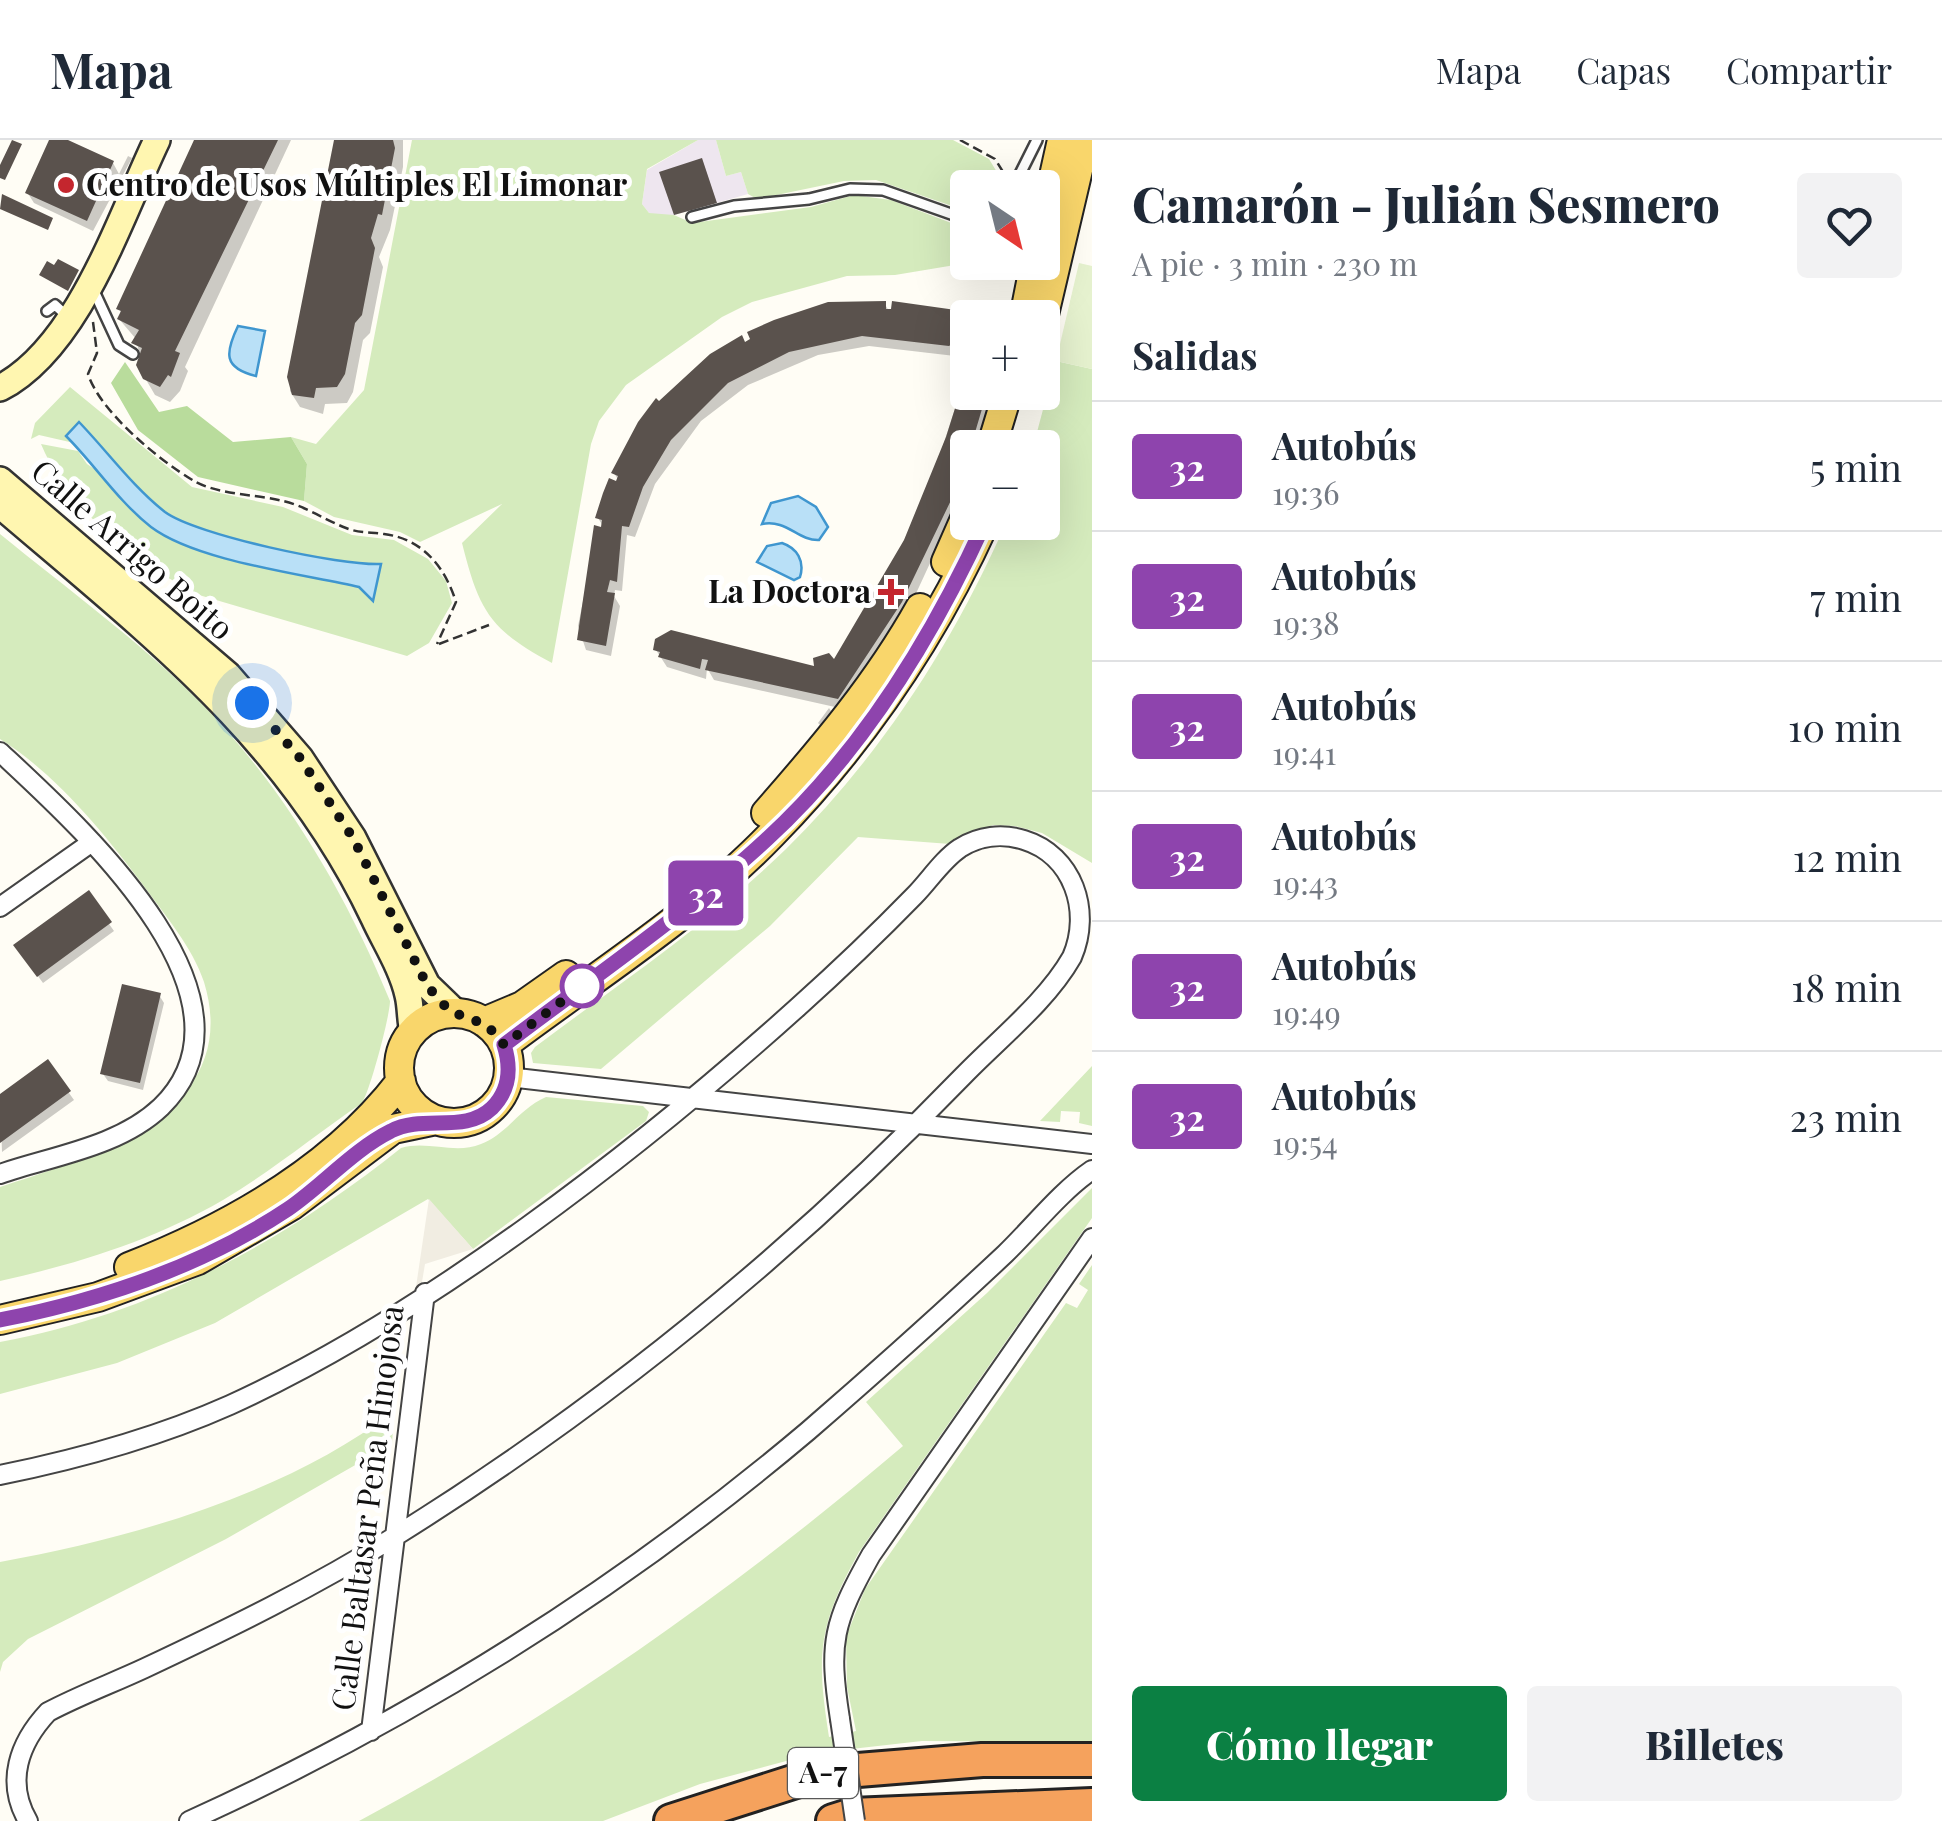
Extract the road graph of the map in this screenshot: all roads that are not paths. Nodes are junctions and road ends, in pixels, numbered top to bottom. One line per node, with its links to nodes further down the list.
1 (158, 140): 9 (main road)
2 (1037, 140): 5 (lane)
3 (1062, 140): 6 (main road)
4 (1085, 140): 10 (main road)
5 (1022, 170)
6 (1055, 170)
7 (950, 214): 8 (lane)
8 (692, 217)
9 (90, 282): 11 (lane); 12 (main road)
10 (1047, 300)
11 (133, 354)
12 (0, 388)
13 (0, 480): 20 (main road, Calle Arrigo Boito)
14 (0, 505): 22 (main road, Calle Arrigo Boito)
15 (956, 540): 21 (main road)
16 (975, 540): 23 (main road)
17 (0, 752): 18 (street)
18 (92, 842): 19 (street); 31 (street)
19 (0, 907)
20 (456, 1014): 21 (main road); 22 (main road)
21 (484, 1022): 23 (main road)
22 (413, 1032): 25 (main road)
23 (504, 1045): 24 (main road)
24 (508, 1076): 26 (street); 27 (main road)
25 (400, 1081): 27 (main road); 34 (main road)
26 (694, 1096): 28 (street); 28 (street); 33 (street)
27 (436, 1120): 35 (main road)
28 (918, 1122): 29 (street); 37 (street)
29 (1092, 1144)
30 (1092, 1170): 38 (street)
31 (0, 1174)
32 (1092, 1238): 45 (street, bridge)
33 (425, 1292): 36 (street); 37 (street, Calle Baltasar Peña Hinojosa)
34 (0, 1304)
35 (0, 1320)
36 (0, 1475)
37 (394, 1537): 38 (street, Calle Baltasar Peña Hinojosa); 41 (street)
38 (371, 1731): 42 (street)
39 (1092, 1760): 43 (highway, A-7)
40 (1092, 1805): 44 (highway, A-7)
41 (28, 1821)
42 (188, 1821)
43 (672, 1821)
44 (834, 1821)
45 (855, 1821)

